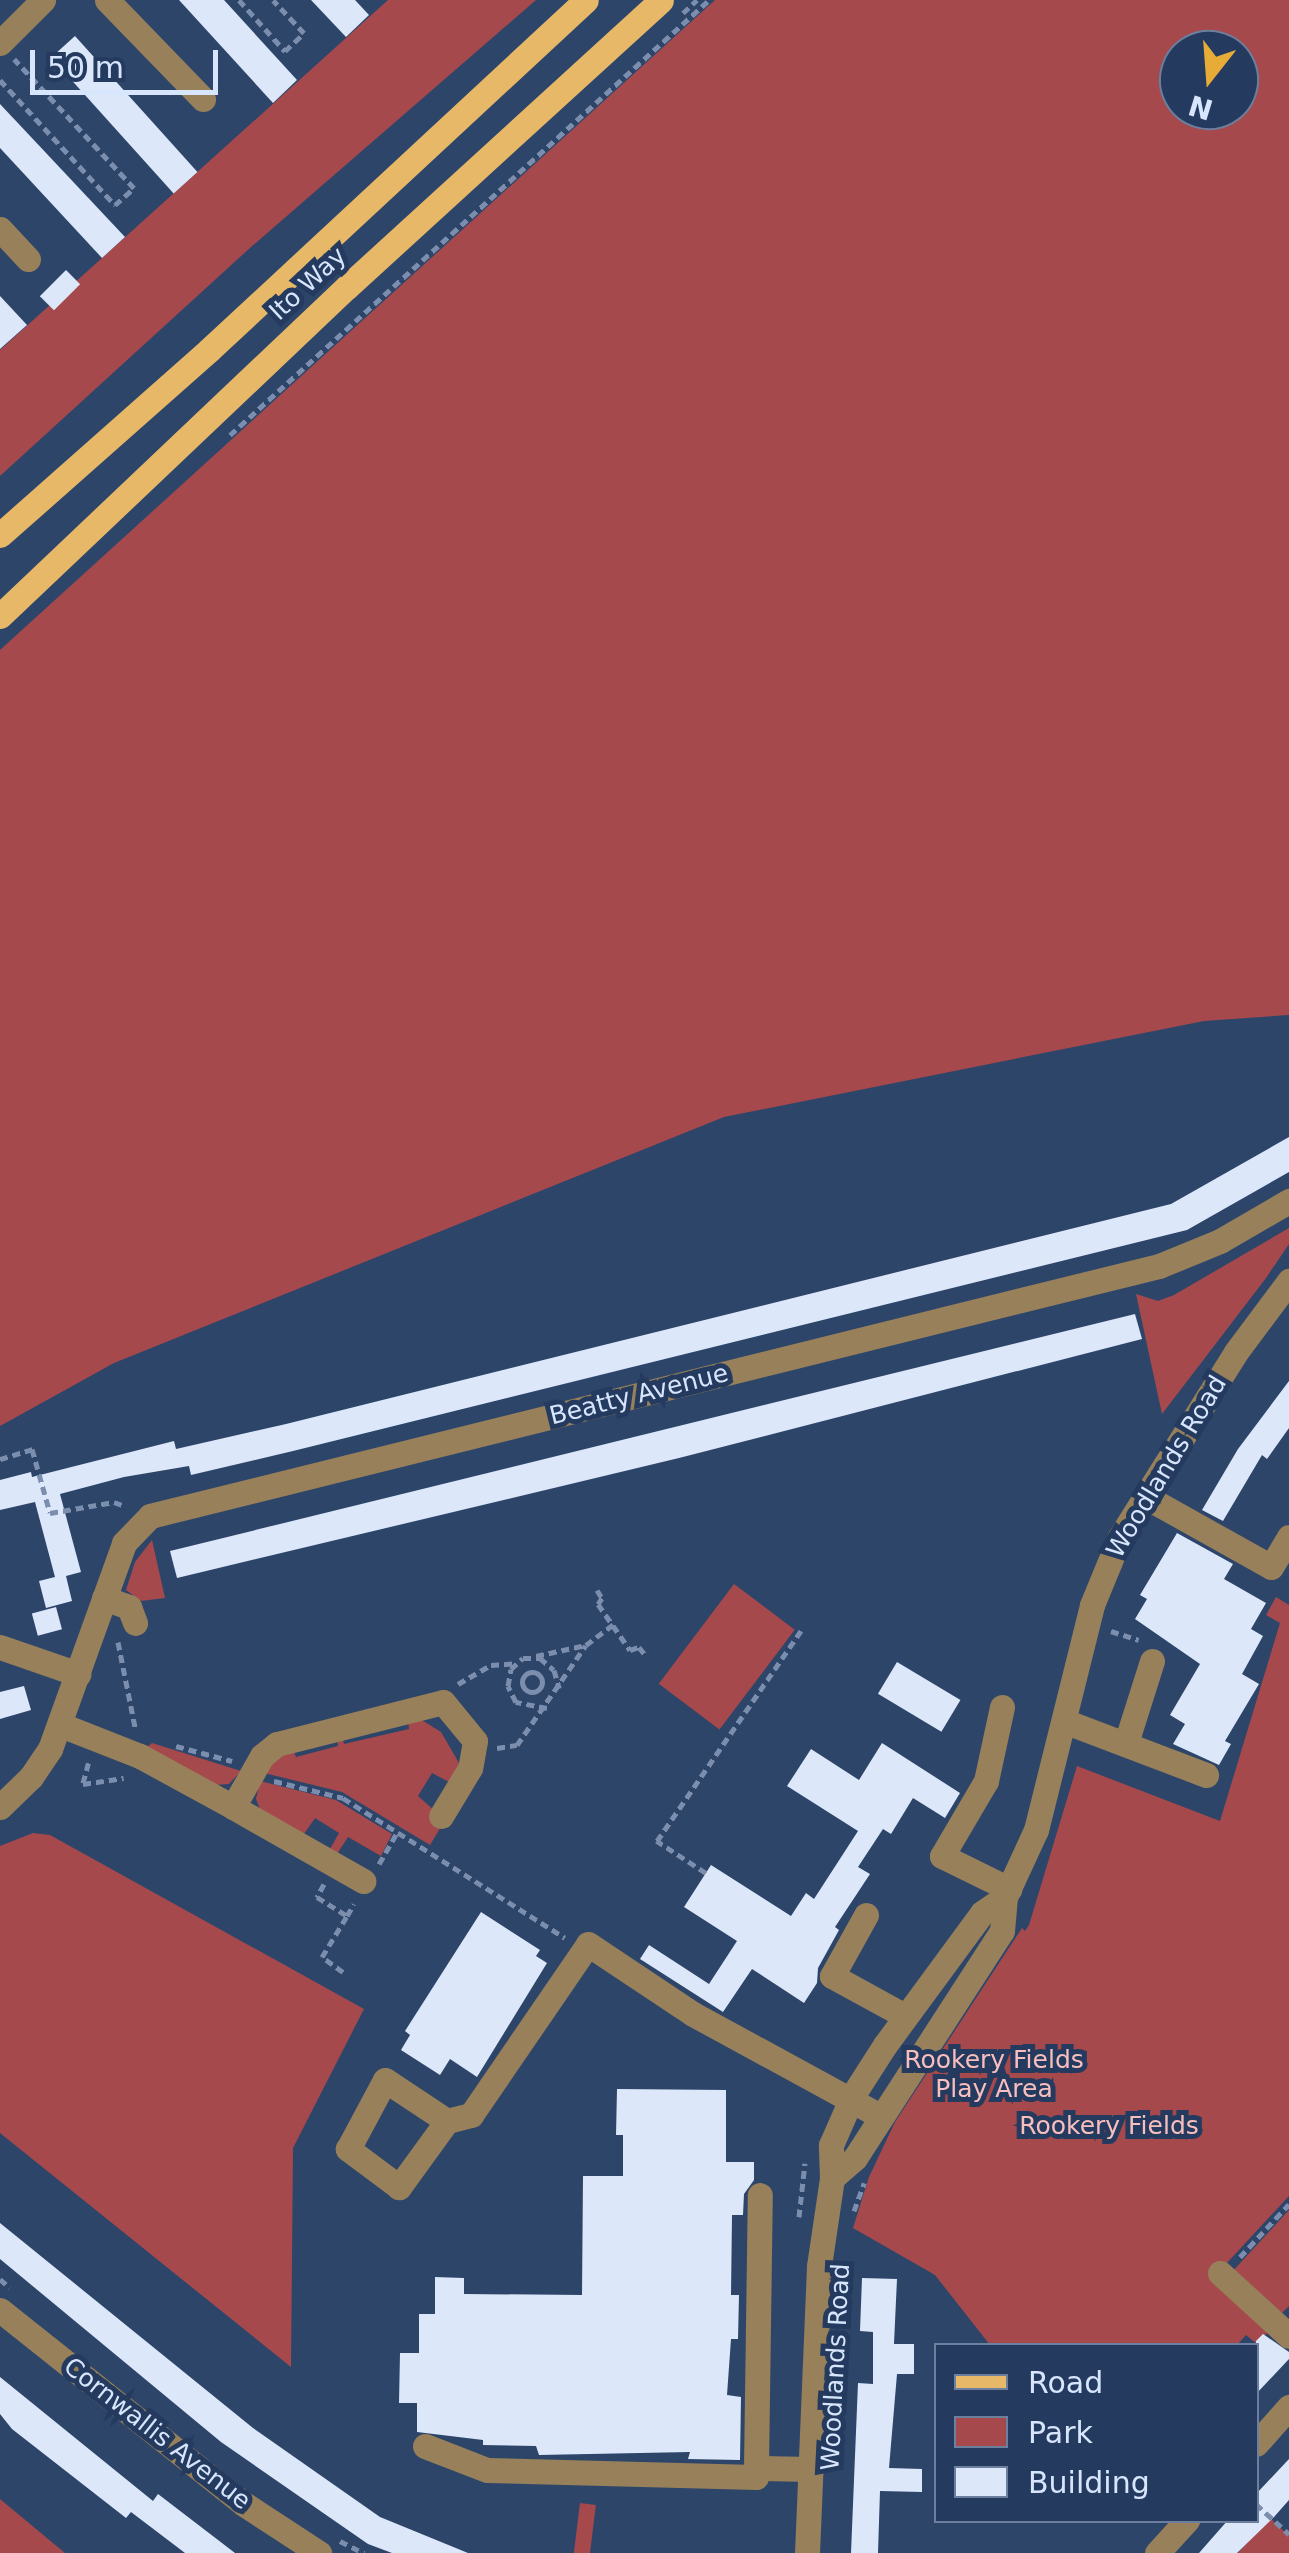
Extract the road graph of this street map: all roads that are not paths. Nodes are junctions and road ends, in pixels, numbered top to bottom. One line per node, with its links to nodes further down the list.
1 (43, 0): 5 (street)
2 (107, 0): 6 (street)
3 (586, 0): 9 (main road, Ito Way)
4 (661, 0): 10 (main road, Ito Way)
5 (7, 50)
6 (204, 99)
7 (0, 229): 8 (street)
8 (28, 259)
9 (0, 535)
10 (0, 616)
11 (1289, 1202): 15 (street, Beatty Avenue)
12 (1289, 1281): 13 (street, Woodlands Road)
13 (1146, 1496): 14 (street); 21 (street, Woodlands Road)
14 (1289, 1537)
15 (104, 1598): 16 (street); 19 (street)
16 (135, 1624)
17 (0, 1648): 19 (street)
18 (1151, 1653): 23 (street)
19 (78, 1674): 22 (street)
20 (1002, 1707): 29 (street)
21 (1064, 1721): 23 (street); 29 (street, Woodlands Road)
22 (61, 1725): 25 (street); 26 (street)
23 (1126, 1743): 24 (street)
24 (1206, 1775)
25 (0, 1807)
26 (233, 1807): 27 (street); 28 (street)
27 (441, 1816)
28 (369, 1876)
29 (1007, 1893): 31 (street, Woodlands Road); 33 (street, Woodlands Road)
30 (866, 1916): 31 (street)
31 (905, 2016): 32 (street, Woodlands Road)
32 (850, 2101): 33 (street); 34 (street); 35 (street, Woodlands Road)
33 (880, 2116): 35 (street, Woodlands Road)
34 (447, 2121)
35 (832, 2178): 44 (street, Woodlands Road)
36 (760, 2195): 43 (street)
37 (1221, 2274): 39 (street)
38 (0, 2310): 46 (street, Cornwallis Avenue)
39 (1289, 2336)
40 (1289, 2407): 41 (street)
41 (1259, 2441)
42 (425, 2446): 43 (street)
43 (756, 2468): 44 (street)
44 (811, 2469): 47 (street, Woodlands Road)
45 (1184, 2523): 48 (street)
46 (318, 2553)
47 (807, 2553)
48 (1158, 2553)

